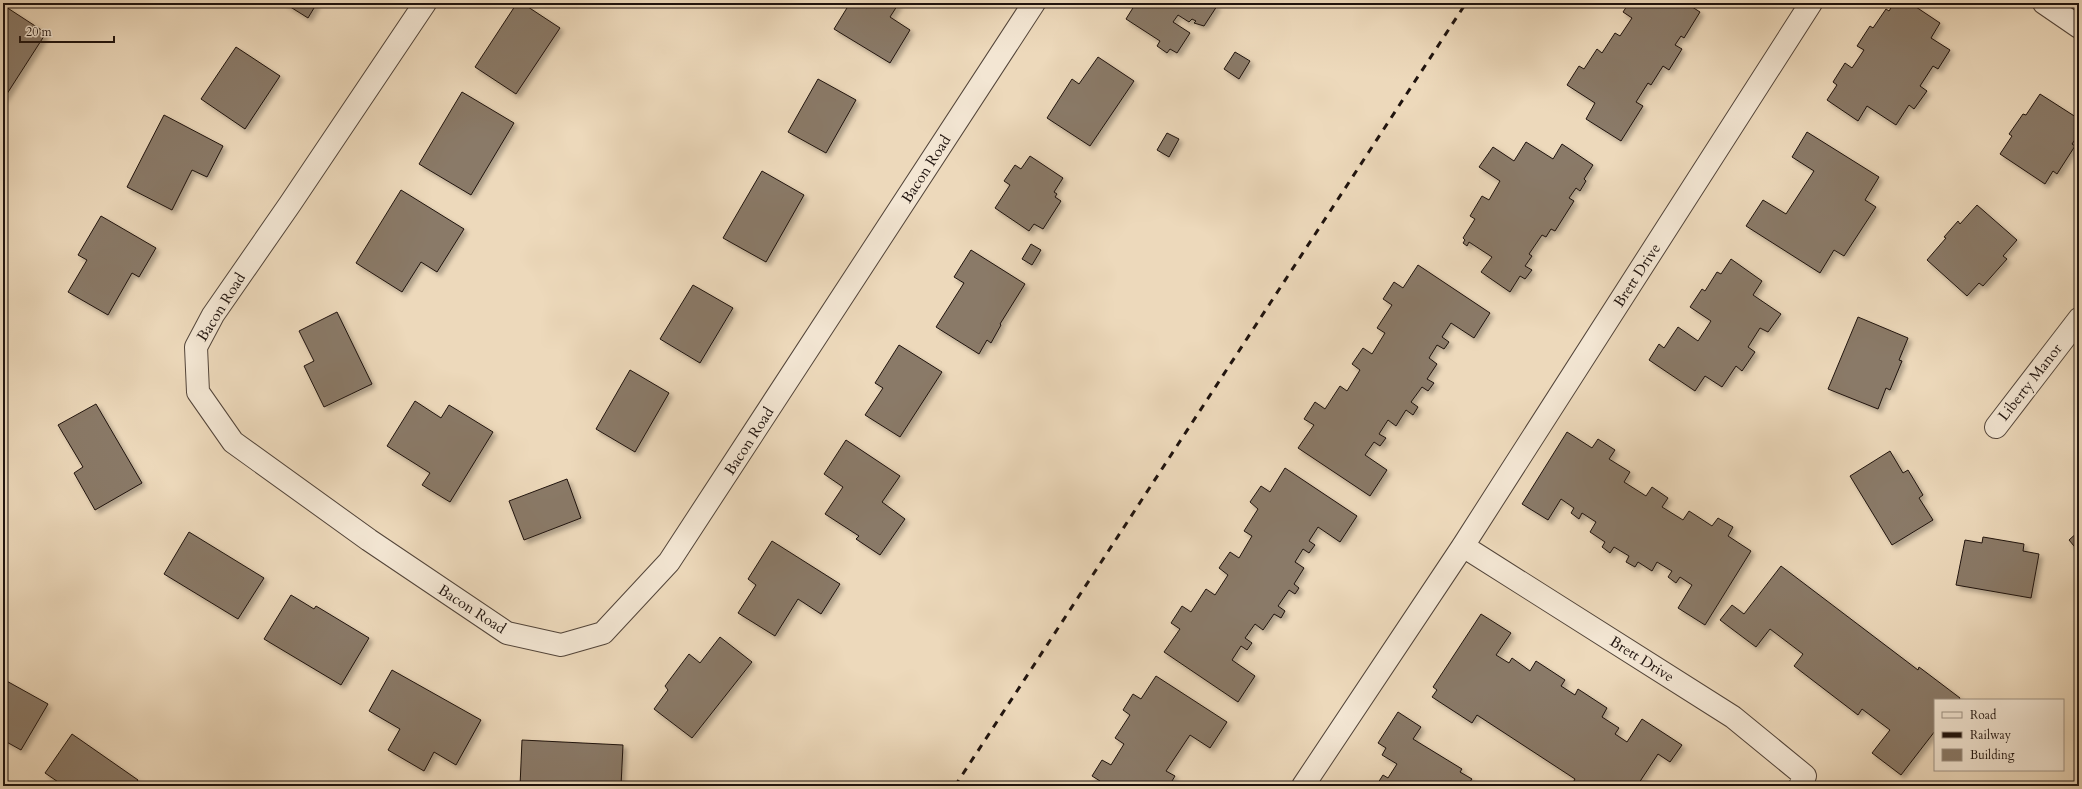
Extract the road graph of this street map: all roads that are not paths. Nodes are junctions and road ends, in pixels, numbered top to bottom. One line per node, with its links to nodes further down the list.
1 (425, 3): 2 (street, Bacon Road)
2 (1034, 3)
3 (1811, 3): 8 (street, Brett Drive)
4 (2044, 3): 5 (street)
5 (2079, 27)
6 (2079, 318): 7 (street, Liberty Manor)
7 (1996, 427)
8 (1463, 546): 9 (street, Brett Drive); 10 (street, Brett Drive)
9 (1303, 786)
10 (1800, 786)

